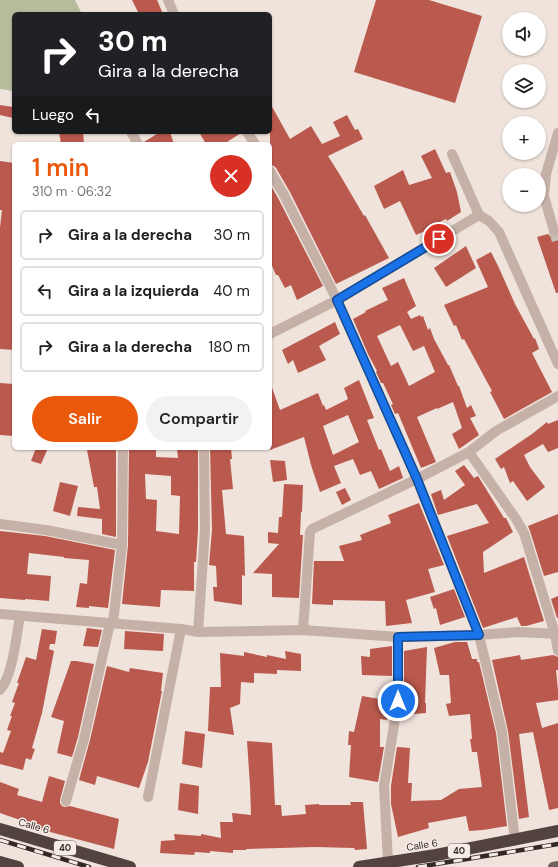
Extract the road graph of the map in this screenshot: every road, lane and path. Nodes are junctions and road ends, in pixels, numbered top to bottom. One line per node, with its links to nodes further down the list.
1 (168, 0): 2 (street)
2 (173, 12)
3 (558, 133): 7 (street)
4 (452, 154): 6 (street)
5 (272, 174): 8 (street)
6 (478, 215): 8 (street); 10 (street)
7 (554, 232)
8 (337, 300): 9 (street); 15 (street)
9 (272, 333)
10 (558, 364)
11 (558, 396): 14 (street)
12 (123, 450): 17 (street)
13 (204, 450): 23 (street)
14 (469, 452): 15 (street); 24 (street)
15 (417, 479): 22 (street); 25 (street)
16 (0, 524): 17 (street)
17 (122, 545): 20 (street)
18 (0, 614): 19 (street)
19 (20, 616): 20 (street); 28 (street)
20 (111, 623): 21 (street); 30 (street)
21 (181, 629): 23 (street); 29 (street)
22 (303, 630): 23 (street); 26 (street)
23 (198, 632)
24 (556, 634): 25 (street); 27 (street)
25 (479, 635): 26 (street); 33 (street)
26 (398, 637): 35 (street)
27 (558, 650)
28 (0, 690)
29 (148, 797)
30 (66, 801)
31 (0, 829): 38 (highway, Calle 6 / 40)
32 (558, 832): 33 (highway, Calle 6 / 40)
33 (515, 840): 35 (highway, Calle 6 / 40)
34 (0, 862): 37 (highway)
35 (388, 862): 39 (highway, Calle 6 / 40)
36 (558, 866): 40 (main road)
37 (18, 867)
38 (130, 867)
39 (359, 867)
40 (553, 867)

